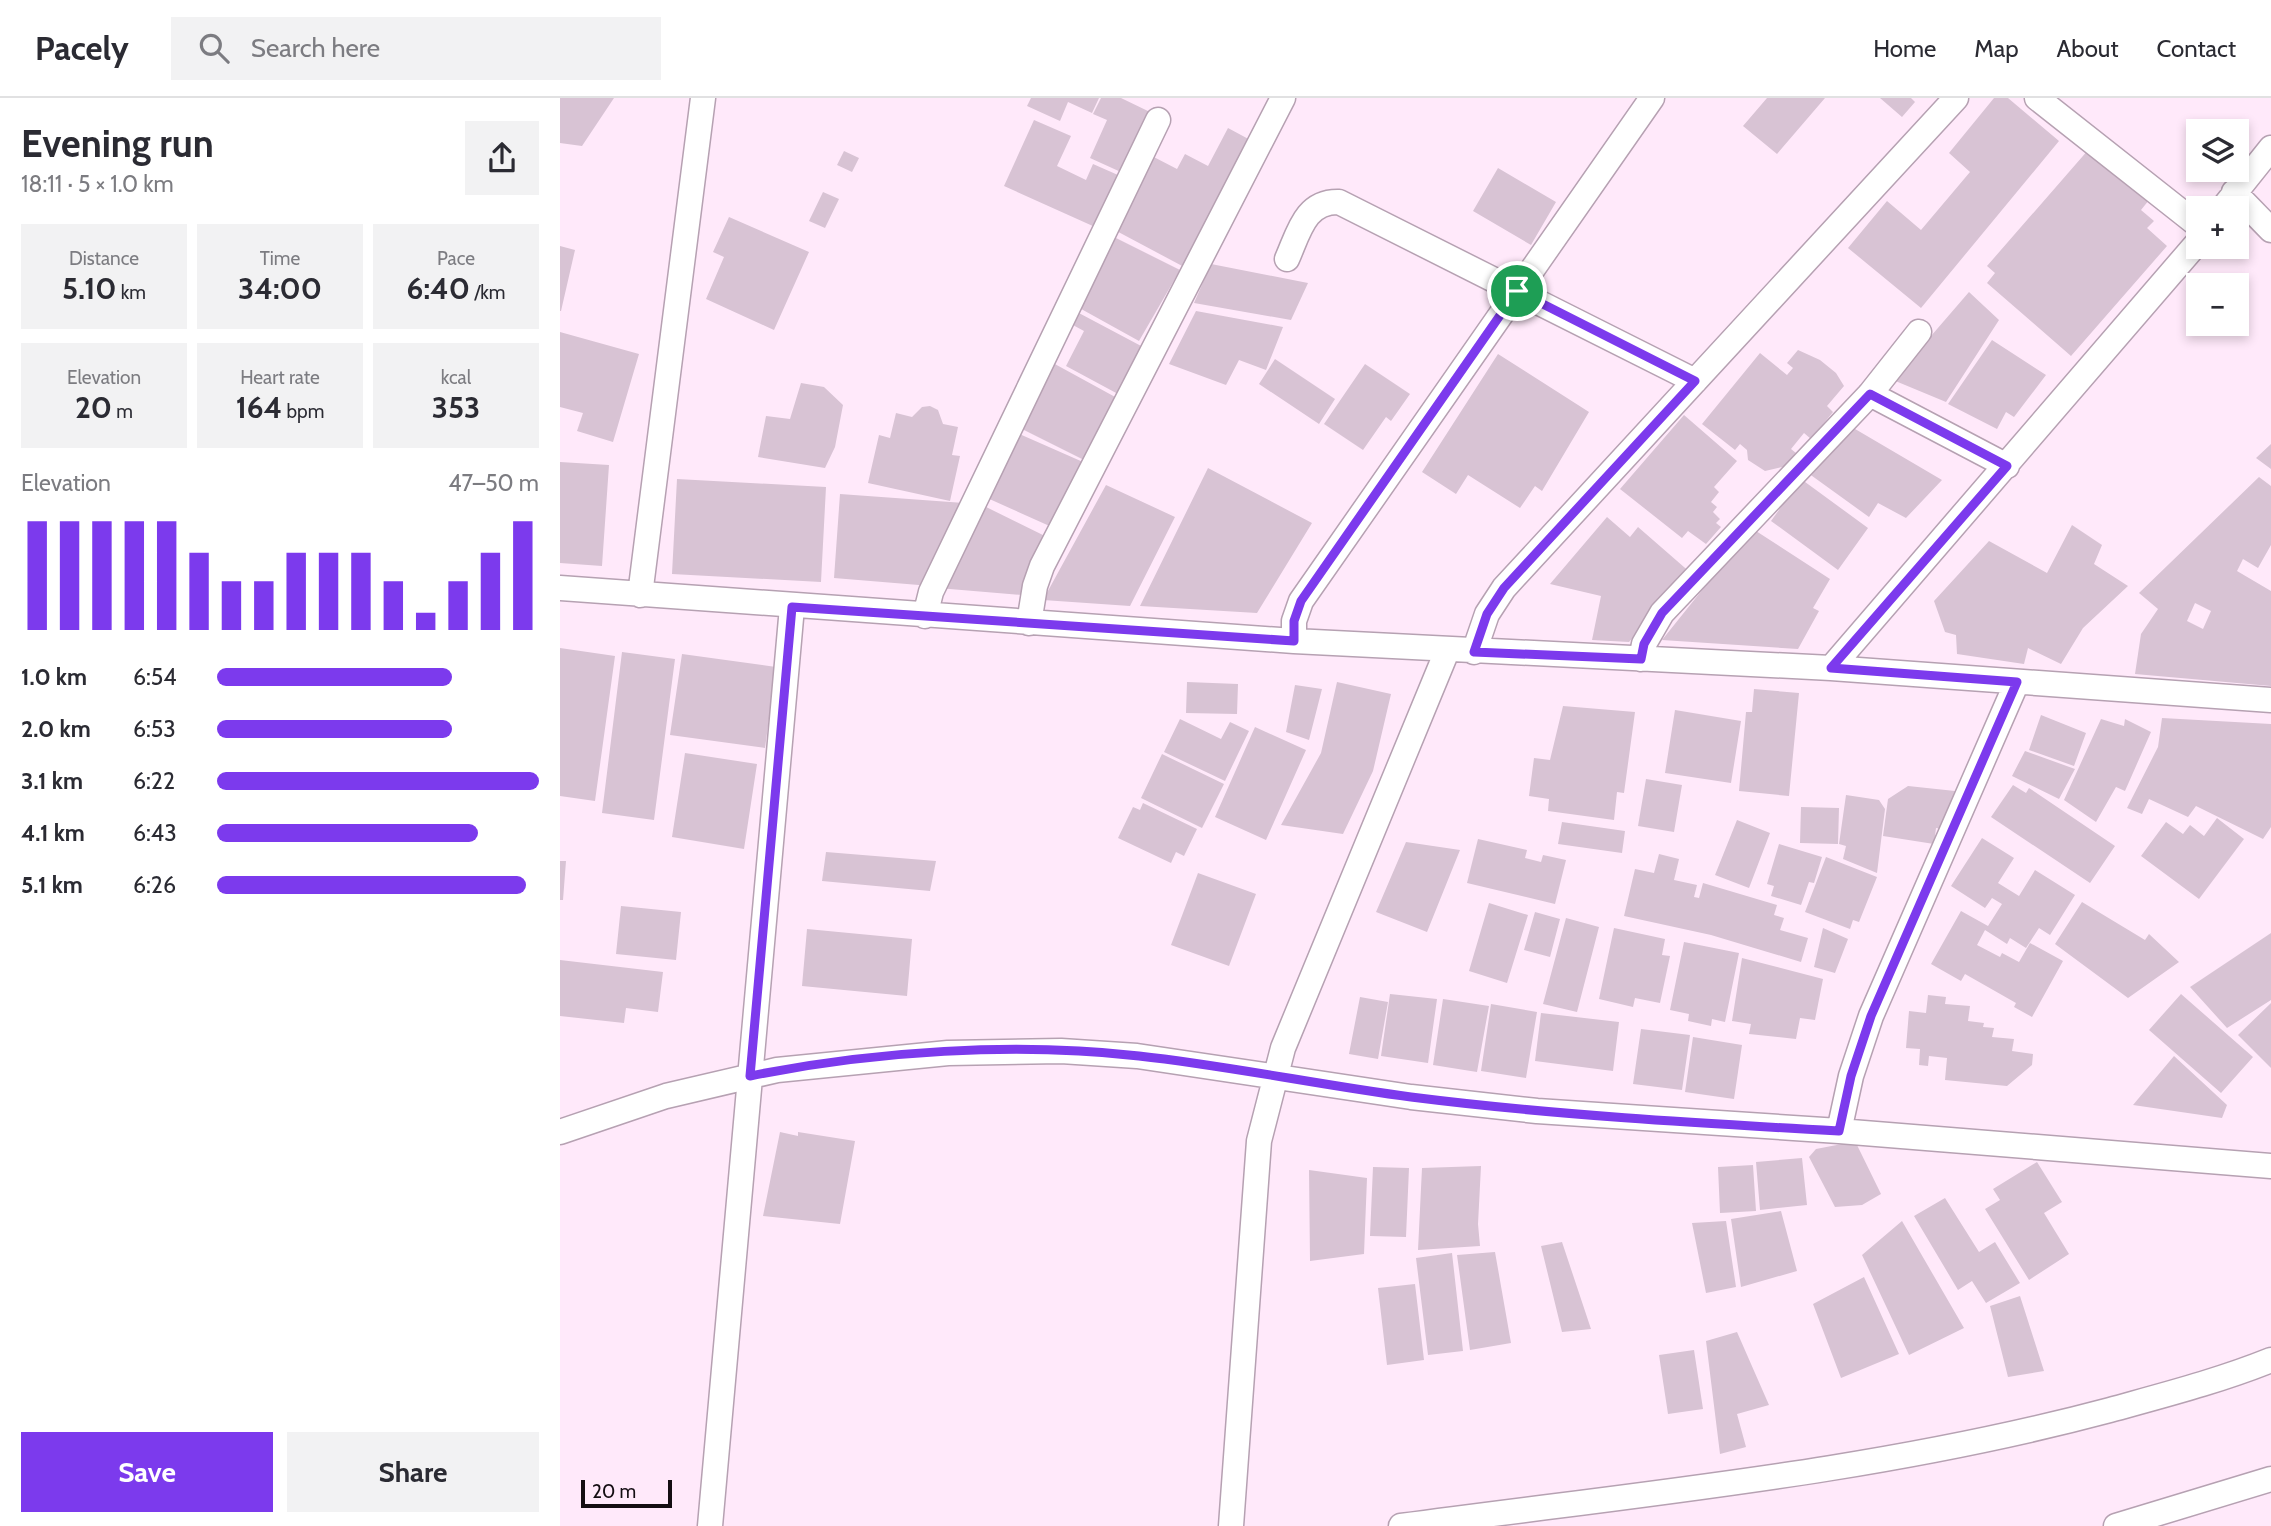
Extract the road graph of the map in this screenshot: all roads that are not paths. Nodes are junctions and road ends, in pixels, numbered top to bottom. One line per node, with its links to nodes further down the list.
1 (703, 98): 20 (street)
2 (1283, 98): 23 (street)
3 (1652, 98): 14 (street)
4 (1956, 98): 16 (street)
5 (2037, 98): 10 (street)
6 (1157, 120): 22 (street)
7 (2271, 148): 8 (street)
8 (2231, 196)
9 (2249, 215): 11 (street)
10 (2186, 216)
11 (2271, 230)
12 (2186, 256): 18 (street)
13 (1287, 258): 14 (street)
14 (1517, 291): 16 (street); 24 (street)
15 (1919, 332): 17 (street)
16 (1695, 381): 26 (street)
17 (1870, 394): 18 (street); 27 (street)
18 (2007, 466): 28 (street)
19 (560, 588): 20 (street)
20 (640, 595): 21 (street)
21 (792, 607): 22 (street); 31 (street)
22 (925, 616): 23 (street)
23 (1029, 623): 24 (street)
24 (1294, 641): 25 (street)
25 (1447, 651): 26 (street); 32 (street)
26 (1474, 652): 27 (street)
27 (1641, 659): 28 (street)
28 (1831, 668): 29 (street)
29 (2017, 682): 30 (street); 33 (street)
30 (2271, 700)
31 (750, 1076): 32 (street); 34 (street); 38 (street)
32 (1274, 1077): 33 (street); 39 (street)
33 (1839, 1131): 35 (street)
34 (560, 1132)
35 (2271, 1166)
36 (2271, 1360): 40 (street)
37 (2271, 1479): 41 (street)
38 (710, 1526)
39 (1231, 1526)
40 (1401, 1526)
41 (2116, 1526)

